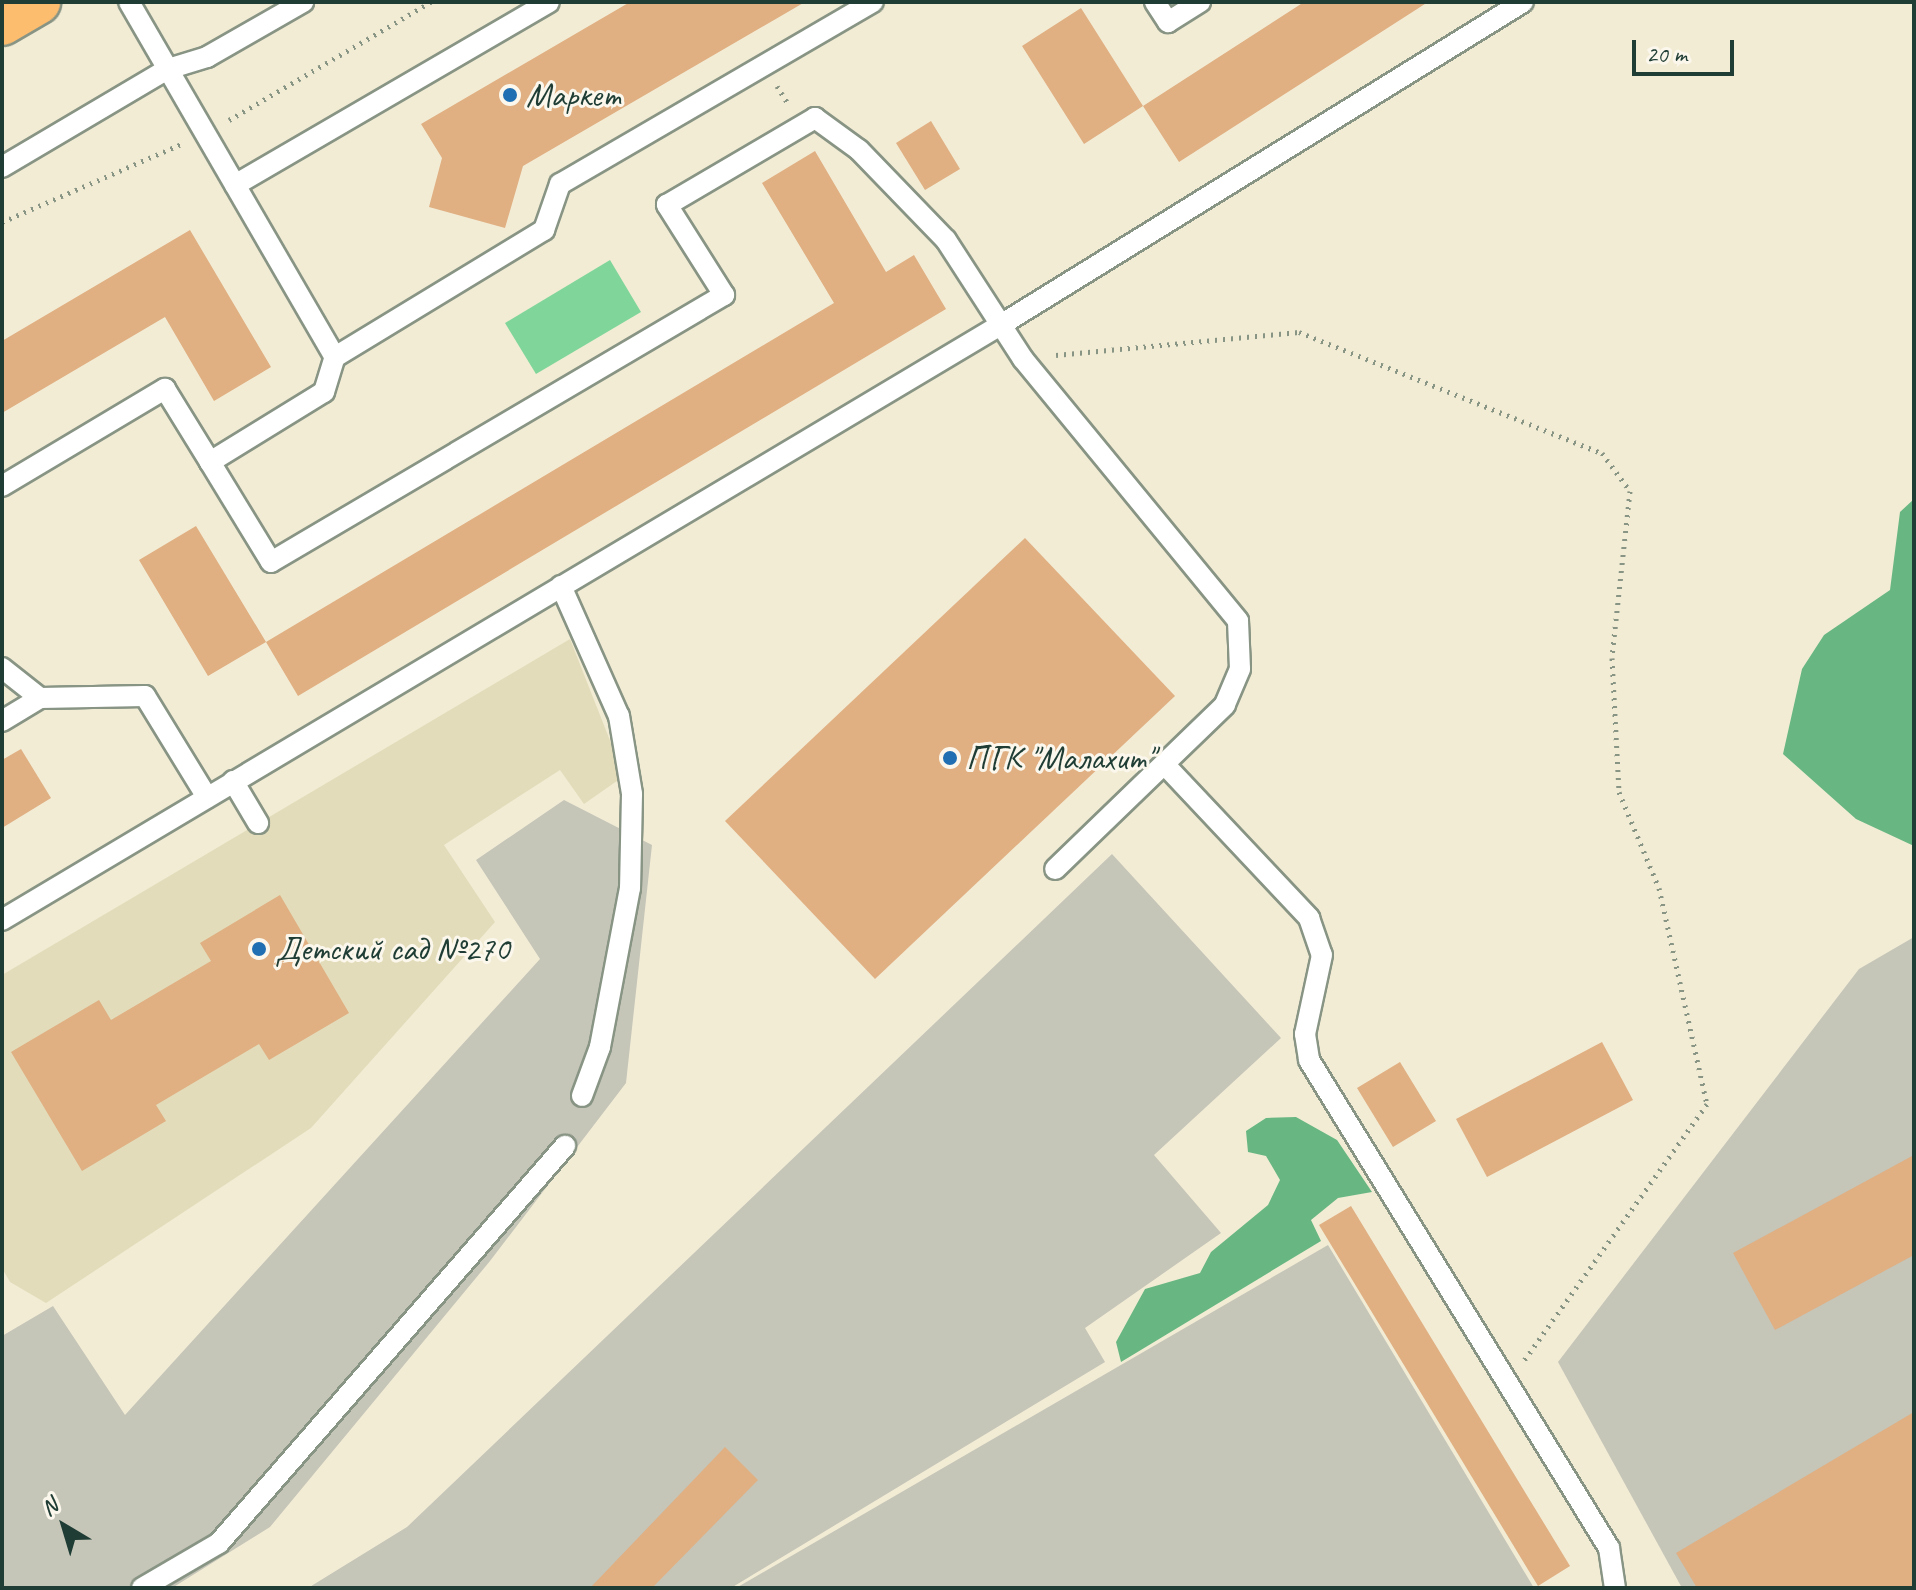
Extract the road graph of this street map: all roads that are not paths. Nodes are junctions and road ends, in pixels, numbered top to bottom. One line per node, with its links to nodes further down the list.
1 (129, 2): 8 (lane)
2 (303, 2): 8 (lane)
3 (549, 2): 10 (lane)
4 (873, 2): 12 (lane)
5 (1155, 2): 6 (lane)
6 (1200, 2)
7 (1523, 2): 11 (lane)
8 (168, 69): 9 (lane); 10 (lane)
9 (2, 167)
10 (235, 185): 12 (lane)
11 (999, 326): 13 (lane); 15 (lane); 19 (lane)
12 (335, 357): 13 (lane)
13 (210, 462): 14 (lane)
14 (2, 486)
15 (561, 586): 20 (lane); 25 (lane)
16 (2, 668): 17 (lane)
17 (40, 698): 18 (lane); 21 (lane)
18 (2, 721)
19 (1166, 766): 23 (lane); 28 (lane)
20 (233, 781): 21 (lane); 22 (lane)
21 (207, 797): 24 (lane)
22 (258, 823)
23 (1055, 869)
24 (2, 920)
25 (582, 1096)
26 (565, 1146): 27 (lane)
27 (142, 1588)
28 (1615, 1588)

